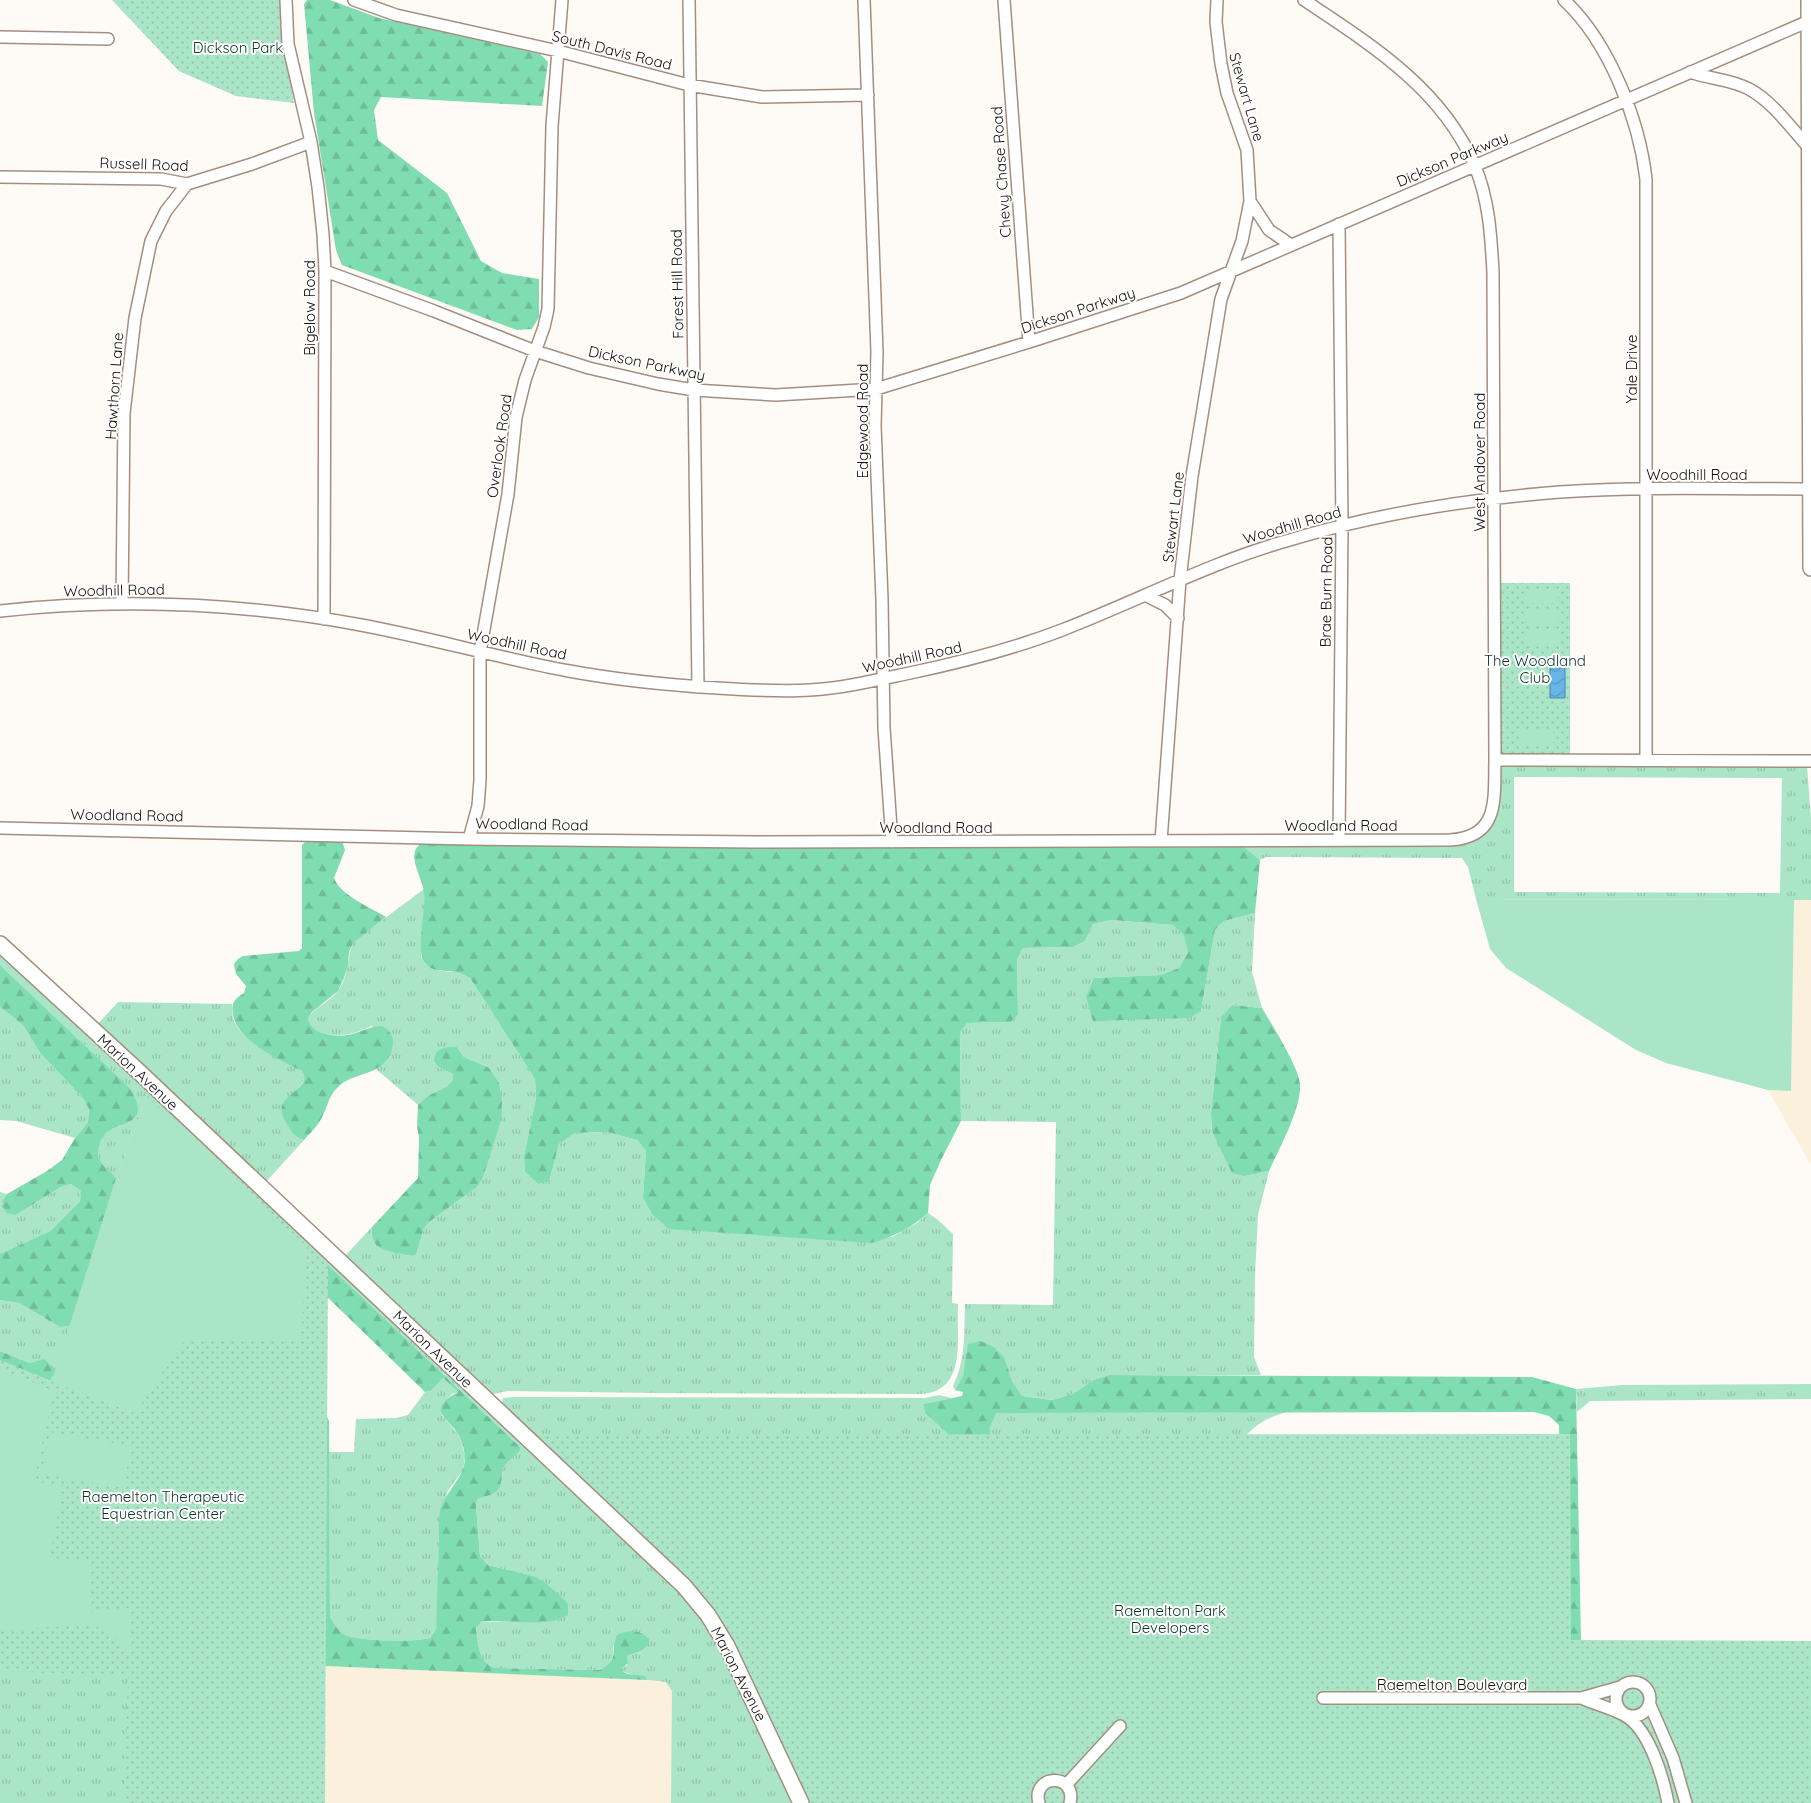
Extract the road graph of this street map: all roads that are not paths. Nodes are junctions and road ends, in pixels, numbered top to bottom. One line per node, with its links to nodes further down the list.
1 (286, 0): 19 (street, Bigelow Road)
2 (354, 0): 14 (street, South Davis Road)
3 (562, 0): 14 (street, Overlook Road)
4 (689, 0): 16 (street, Forest Hill Road)
5 (864, 0): 17 (street, Edgewood Road)
6 (1004, 0): 29 (street, Chevy Chase Road)
7 (1217, 0): 24 (street, Stewart Lane)
8 (1304, 0): 21 (street, West Andover Road)
9 (1564, 0): 18 (street, Yale Drive)
10 (1809, 0): 11 (street)
11 (1809, 20): 15 (street, Dickson Parkway); 20 (street)
12 (0, 37): 13 (street)
13 (108, 39)
14 (558, 52): 16 (street, South Davis Road); 30 (street, Overlook Road)
15 (1690, 72): 18 (street, Dickson Parkway); 20 (street)
16 (689, 85): 17 (street, South Davis Road); 32 (street, Forest Hill Road)
17 (868, 95): 31 (street, Edgewood Road)
18 (1625, 100): 21 (street, Dickson Parkway); 33 (street, Yale Drive)
19 (311, 142): 23 (street, Russell Road); 27 (street, Bigelow Road)
20 (1810, 148): 34 (street)
21 (1475, 165): 25 (street, Dickson Parkway); 35 (street, West Andover Road)
22 (0, 177): 23 (street, Russell Road)
23 (187, 184): 40 (street, Hawthorn Lane)
24 (1250, 201): 26 (street, Stewart Lane); 28 (street, Stewart Lane)
25 (1339, 224): 26 (street, Dickson Parkway); 36 (street, Brae Burn Road)
26 (1290, 244): 28 (street, Dickson Parkway)
27 (325, 271): 30 (street, Dickson Parkway); 43 (street, Bigelow Road)
28 (1229, 272): 29 (street, Dickson Parkway); 38 (street, Stewart Lane)
29 (1029, 342): 31 (street, Dickson Parkway)
30 (535, 351): 32 (street, Dickson Parkway); 44 (street, Overlook Road)
31 (876, 389): 32 (street, Dickson Parkway); 45 (street, Edgewood Road)
32 (694, 390): 46 (street, Forest Hill Road)
33 (1646, 489): 34 (street, Woodhill Road); 35 (street, Woodhill Road); 48 (street, Yale Drive)
34 (1811, 489): 37 (street)
35 (1493, 498): 36 (street, Woodhill Road); 47 (street, West Andover Road)
36 (1342, 526): 38 (street, Woodhill Road); 52 (street, Brae Burn Road)
37 (1811, 568)
38 (1180, 580): 39 (street, Woodhill Road); 42 (street, Stewart Lane)
39 (1145, 594): 42 (street); 45 (street, Woodhill Road)
40 (122, 604): 41 (street, Woodhill Road); 43 (street, Woodhill Road)
41 (0, 611)
42 (1178, 618): 54 (street, Stewart Lane)
43 (324, 619): 44 (street, Woodhill Road)
44 (480, 652): 46 (street, Woodhill Road); 51 (street, Overlook Road)
45 (884, 679): 46 (street, Woodhill Road); 53 (street, Edgewood Road)
46 (698, 687)
47 (1495, 760): 48 (street); 52 (street, Woodland Road)
48 (1646, 760): 49 (street)
49 (1811, 761)
50 (0, 828): 51 (street, Woodland Road)
51 (469, 838): 53 (street, Woodland Road)
52 (1339, 840): 54 (street, Woodland Road)
53 (892, 842): 54 (street, Woodland Road)
54 (1161, 842)
55 (0, 944): 63 (street, Marion Avenue)
56 (1620, 1687): 58 (street, Raemelton Boulevard); 59 (street); 60 (street)
57 (1323, 1698): 58 (street, Raemelton Boulevard)
58 (1581, 1698): 60 (street, Raemelton Boulevard)
59 (1650, 1705): 60 (street); 67 (street)
60 (1626, 1716): 66 (street, Raemelton Boulevard)
61 (1120, 1726): 62 (street)
62 (1066, 1785): 64 (street); 65 (street)
63 (801, 1803)
64 (1039, 1803)
65 (1070, 1803)
66 (1668, 1803)
67 (1686, 1803)

